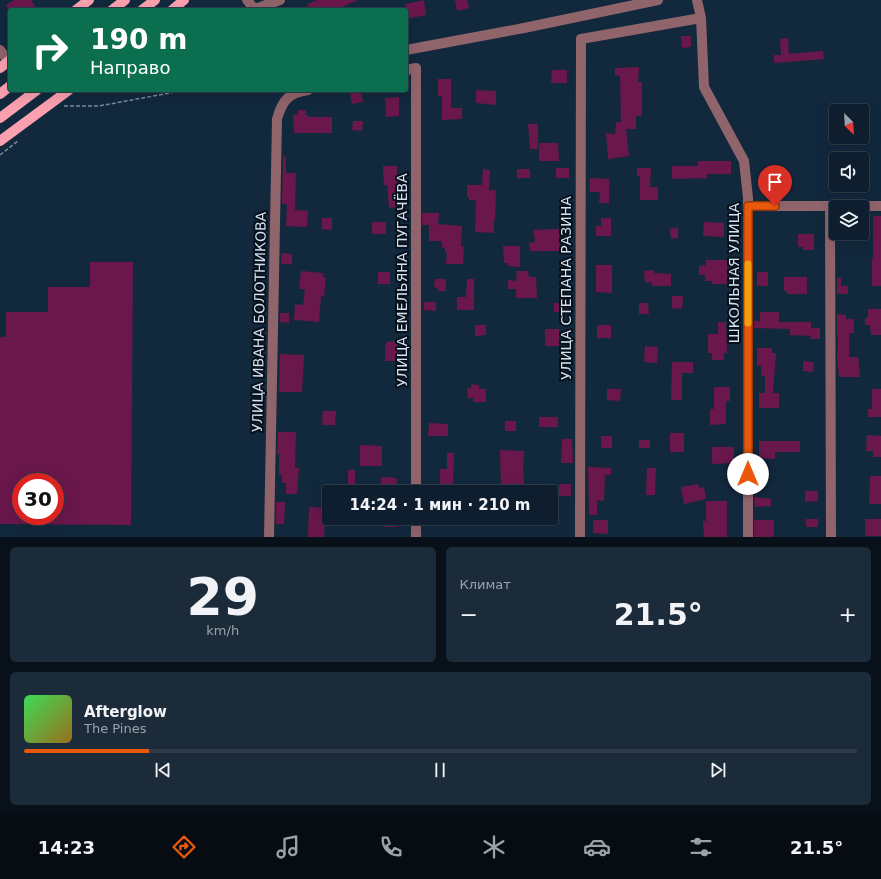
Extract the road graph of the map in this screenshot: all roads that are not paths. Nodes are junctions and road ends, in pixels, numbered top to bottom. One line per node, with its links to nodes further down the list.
1 (89, 0): 9 (main road)
2 (125, 0): 10 (main road)
3 (155, 0): 11 (main road)
4 (184, 0): 12 (main road)
5 (247, 0): 13 (street)
6 (280, 0): 14 (street)
7 (658, 0): 17 (street)
8 (697, 0): 15 (street, ШКОЛЬНАЯ УЛИЦА)
9 (79, 8)
10 (115, 8)
11 (145, 8)
12 (174, 8)
13 (253, 8)
14 (260, 8)
15 (701, 18): 29 (street, ШКОЛЬНАЯ УЛИЦА); 38 (street, УЛИЦА СТЕПАНА РАЗИНА)
16 (0, 50): 18 (street)
17 (408, 50)
18 (8, 59)
19 (8, 61): 20 (main road)
20 (0, 68)
21 (411, 69): 34 (street, УЛИЦА ЕМЕЛЬЯНА ПУГАЧЁВА)
22 (8, 88): 26 (main road)
23 (34, 92): 27 (main road)
24 (65, 92): 28 (main road)
25 (299, 92): 36 (street, УЛИЦА ИВАНА БОЛОТНИКОВА)
26 (0, 94)
27 (0, 118)
28 (0, 142)
29 (748, 206): 30 (street); 39 (street, ШКОЛЬНАЯ УЛИЦА)
30 (829, 206)
31 (869, 206): 32 (street)
32 (881, 206)
33 (830, 240): 40 (street)
34 (416, 485)
35 (416, 525): 37 (street)
36 (269, 537)
37 (416, 537)
38 (580, 537)
39 (748, 537)
40 (831, 537)

